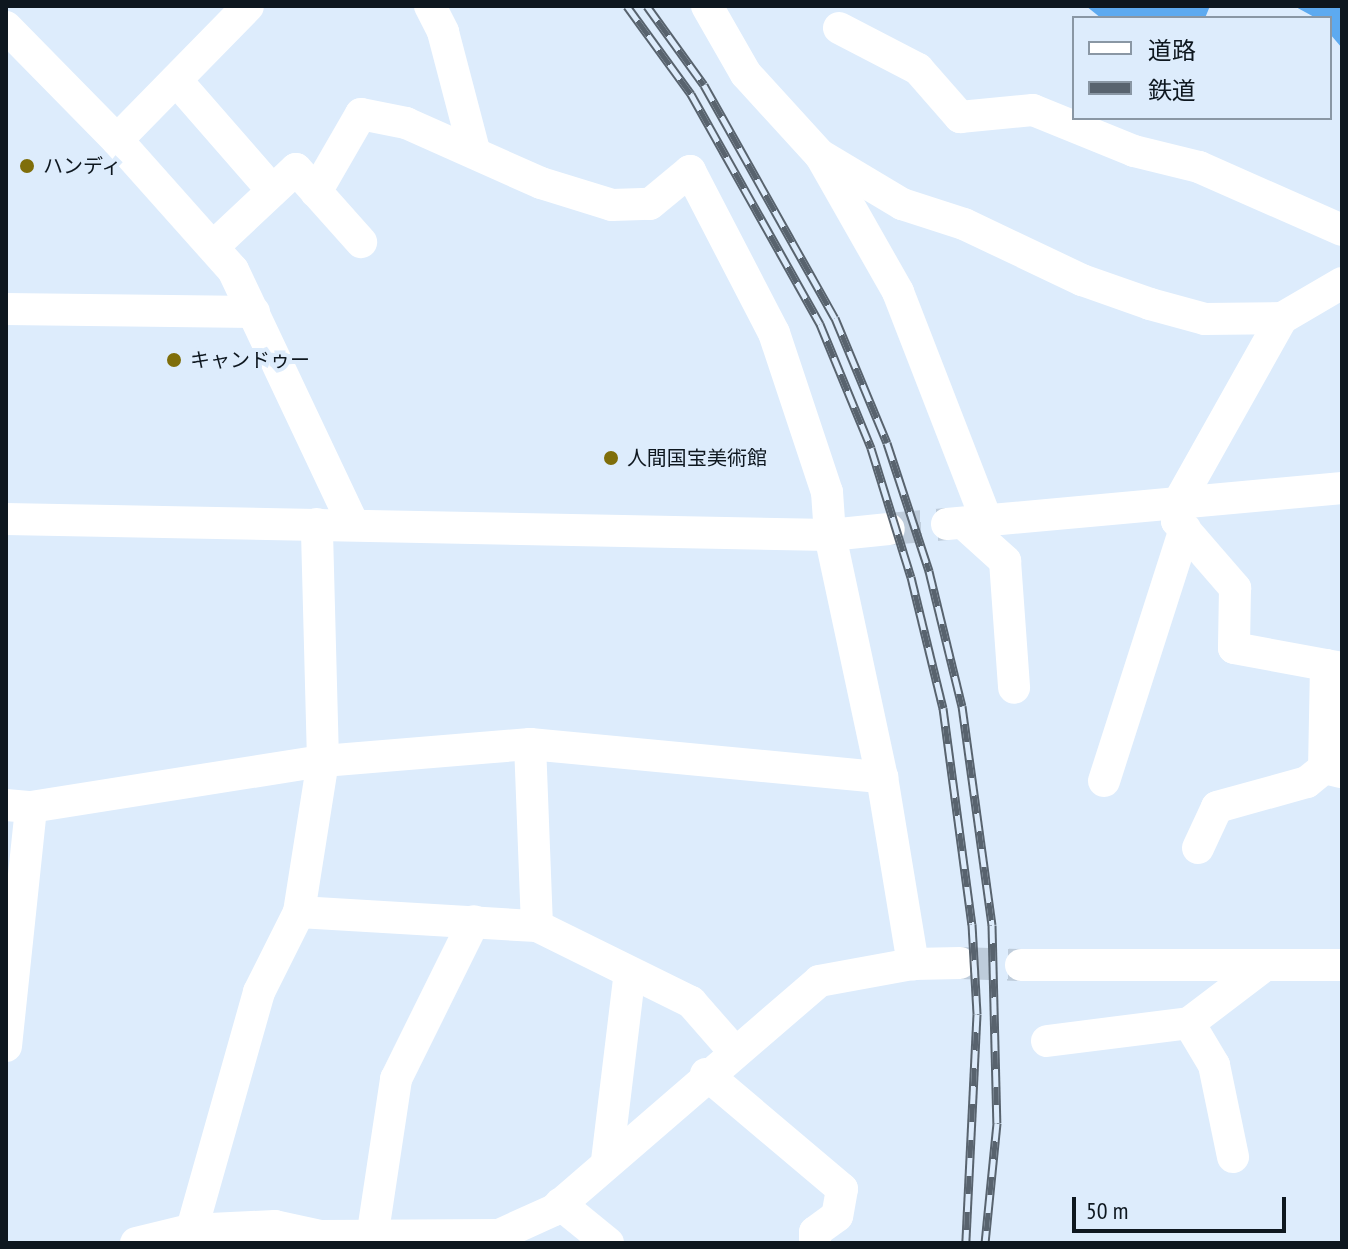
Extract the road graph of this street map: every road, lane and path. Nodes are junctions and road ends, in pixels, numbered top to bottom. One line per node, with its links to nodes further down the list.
1 (248, 6): 6 (street)
2 (430, 6): 8 (street)
3 (707, 6): 9 (street)
4 (6, 27): 7 (street)
5 (839, 28): 12 (street)
6 (176, 80): 7 (street); 10 (street)
7 (117, 140): 14 (street)
8 (474, 150): 11 (street); 26 (street)
9 (820, 155): 18 (street); 22 (street)
10 (271, 189): 11 (street); 14 (street)
11 (316, 192): 13 (street)
12 (1342, 230)
13 (361, 242)
14 (215, 245): 17 (street)
15 (1342, 283): 18 (street)
16 (6, 309): 17 (street)
17 (254, 312): 24 (street)
18 (1282, 318): 20 (street)
19 (1342, 488): 20 (street)
20 (1181, 517): 22 (street); 27 (street); 33 (street)
21 (6, 519): 23 (street)
22 (966, 522): 28 (street)
23 (317, 524): 24 (street); 30 (street)
24 (353, 524): 26 (street)
25 (889, 529): 26 (street)
26 (830, 535): 32 (street)
27 (1334, 666): 31 (street)
28 (1014, 688)
29 (530, 744): 30 (street); 32 (street); 38 (street)
30 (323, 761): 34 (street); 36 (street)
31 (1333, 770): 35 (street)
32 (882, 777): 40 (street)
33 (1104, 781)
34 (18, 806): 47 (street)
35 (1198, 848)
36 (299, 912): 37 (street); 53 (street)
37 (474, 921): 38 (street); 54 (street)
38 (537, 926): 44 (street)
39 (960, 963): 40 (street)
40 (913, 964): 48 (street)
41 (1021, 965): 43 (street)
42 (1342, 965): 43 (street)
43 (1264, 966): 45 (street)
44 (630, 972): 48 (street); 51 (street)
45 (1189, 1023): 46 (street); 50 (street)
46 (1047, 1041)
47 (6, 1046)
48 (733, 1050): 49 (street)
49 (706, 1074): 51 (street); 58 (street)
50 (1233, 1157)
51 (607, 1161): 52 (street)
52 (560, 1204): 54 (street); 57 (street)
53 (189, 1237): 55 (street); 56 (street)
54 (372, 1238): 55 (street)
55 (320, 1240)
56 (136, 1243)
57 (608, 1243)
58 (815, 1243)

